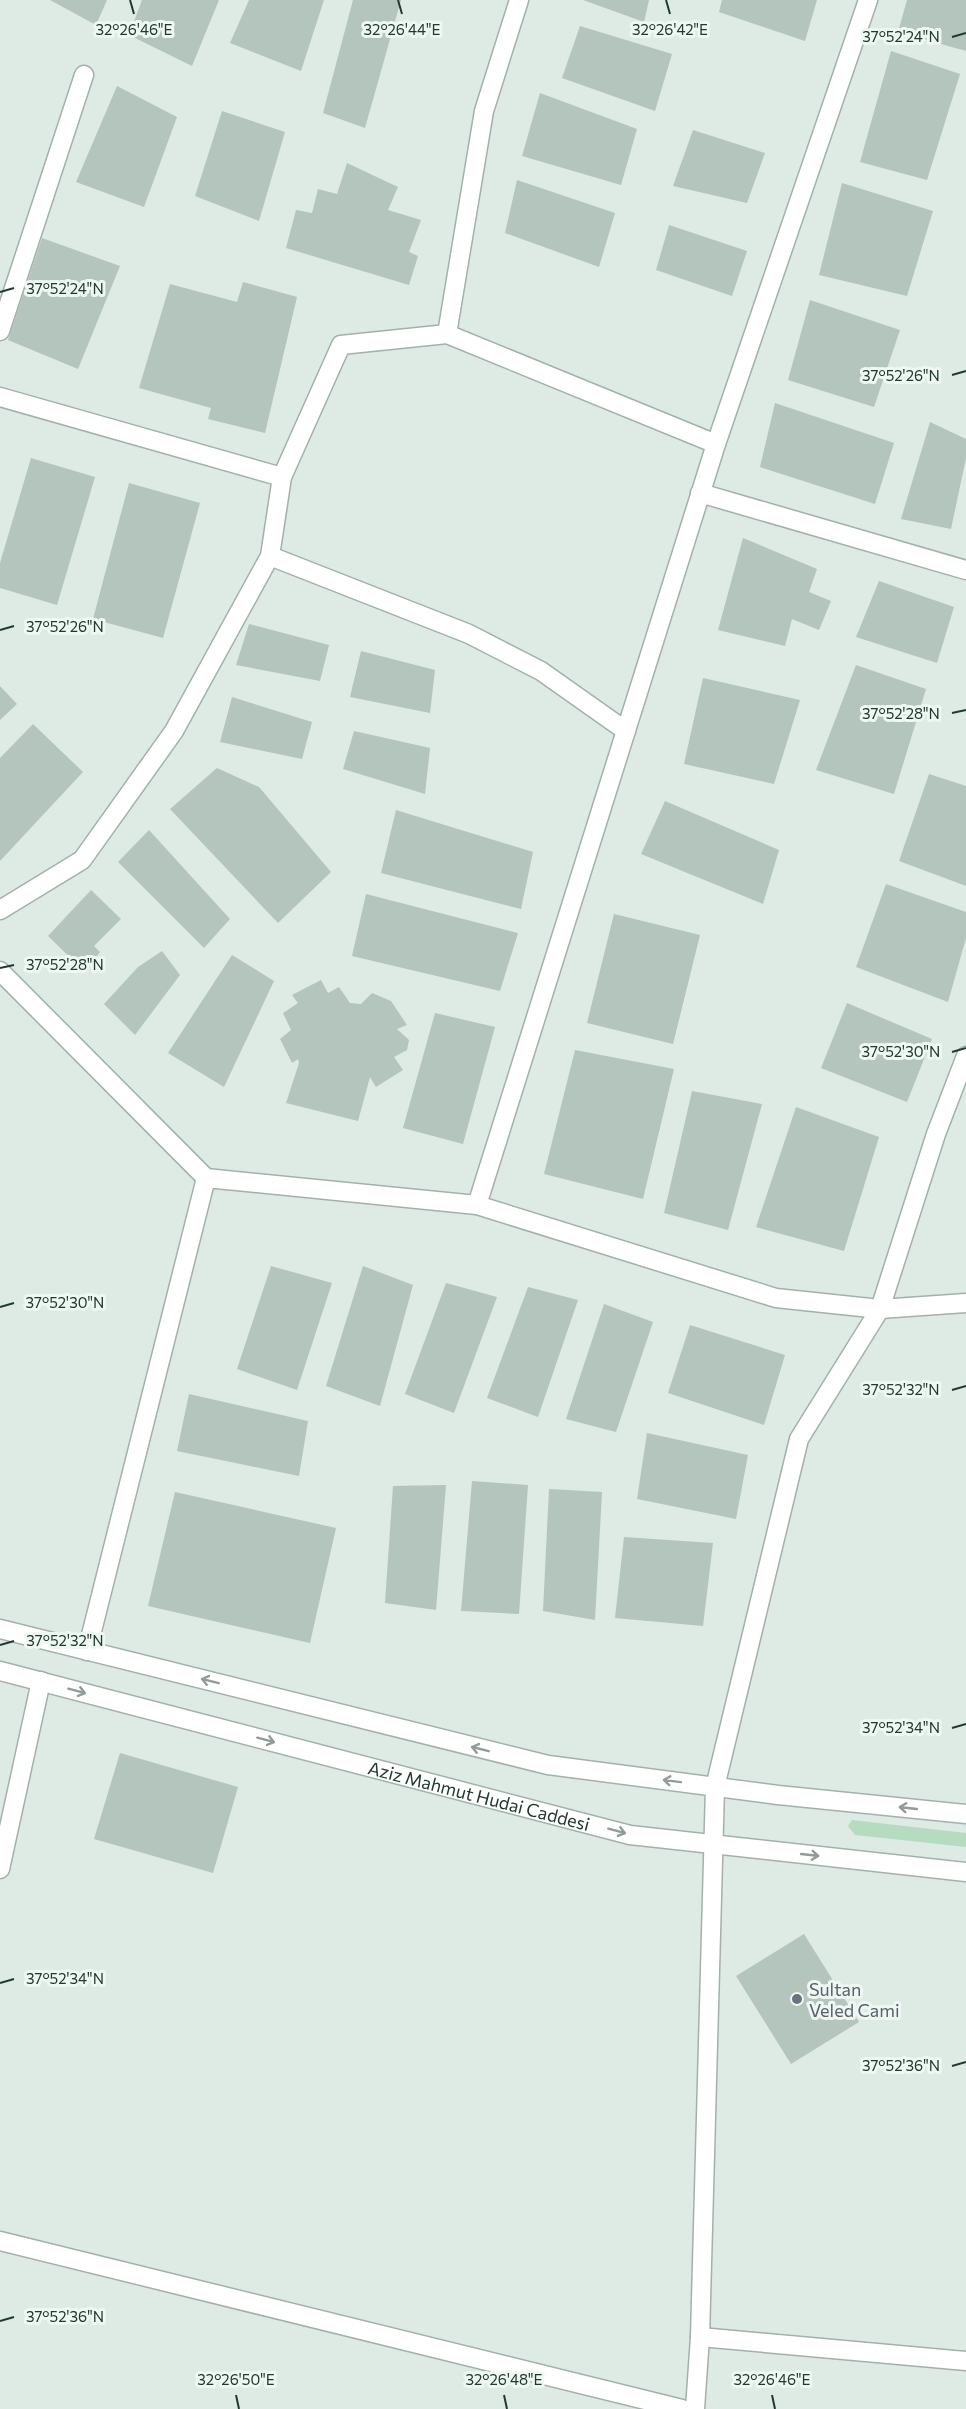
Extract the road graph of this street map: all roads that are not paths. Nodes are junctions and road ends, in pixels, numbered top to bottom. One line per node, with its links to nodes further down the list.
1 (519, 0): 5 (street)
2 (868, 0): 7 (street)
3 (84, 75): 4 (street)
4 (0, 331)
5 (447, 334): 7 (street); 8 (street)
6 (0, 397): 8 (street)
7 (716, 444): 9 (street)
8 (282, 477): 10 (street)
9 (700, 493): 11 (street); 12 (street)
10 (270, 556): 12 (street); 13 (street)
11 (966, 570)
12 (626, 731): 17 (street)
13 (0, 910)
14 (0, 970): 16 (street)
15 (966, 1056): 19 (street)
16 (206, 1178): 17 (street); 21 (street)
17 (477, 1206): 19 (street)
18 (966, 1303): 19 (street)
19 (880, 1309): 24 (street)
20 (0, 1629): 21 (street)
21 (87, 1651): 24 (street, one-way to 21)
22 (0, 1671): 23 (street, Aziz Mahmut Hudai Caddesi)
23 (41, 1682): 26 (street, Aziz Mahmut Hudai Caddesi, one-way to 26); 27 (street)
24 (716, 1787): 25 (street, one-way to 24); 26 (street)
25 (966, 1814)
26 (713, 1844): 28 (street, Aziz Mahmut Hudai Caddesi, one-way to 28); 30 (street)
27 (0, 1869)
28 (966, 1872)
29 (0, 2241): 32 (street)
30 (700, 2337): 31 (street); 33 (street)
31 (966, 2361)
32 (682, 2409)
33 (695, 2409)

